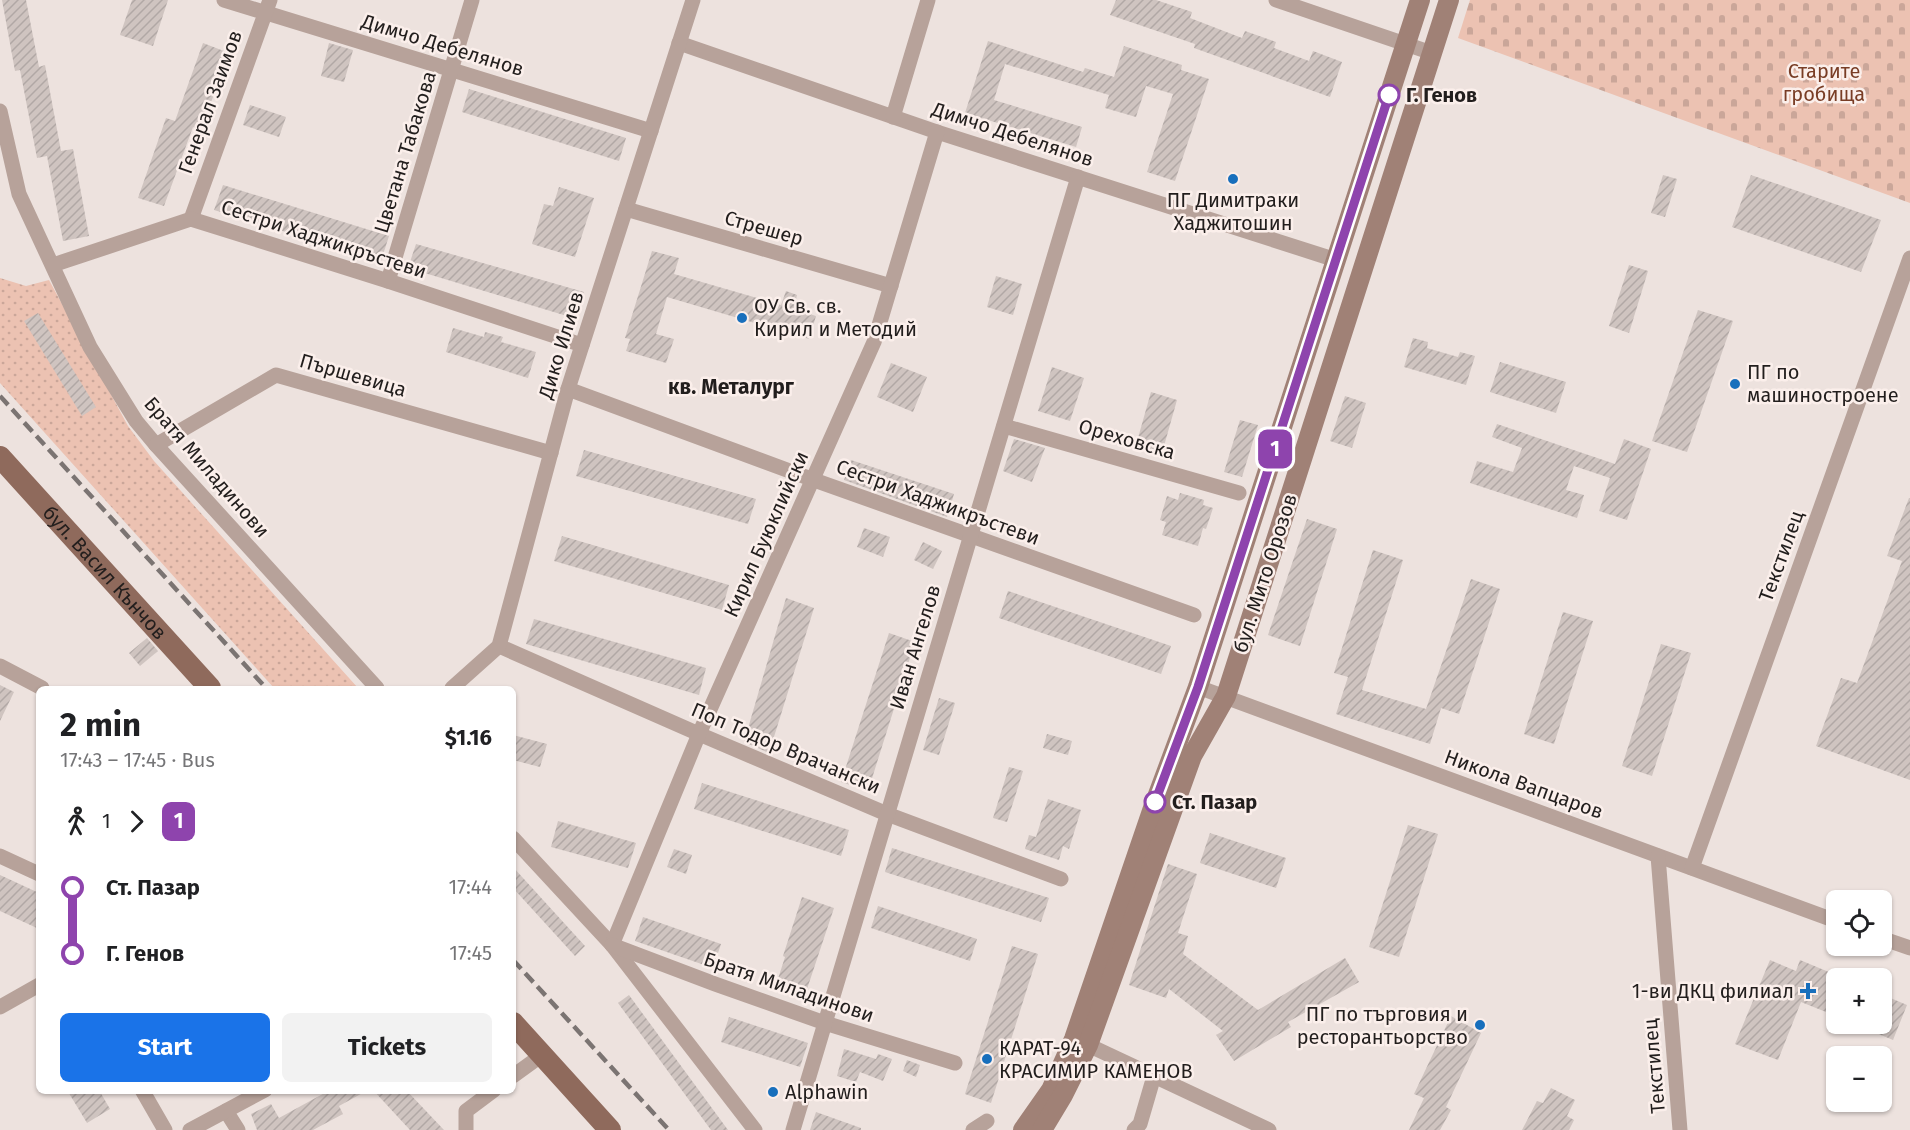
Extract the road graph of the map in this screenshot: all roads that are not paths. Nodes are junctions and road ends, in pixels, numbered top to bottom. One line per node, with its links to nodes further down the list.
1 (224, 0): 8 (street, Димчо Дебелянов)
2 (472, 0): 12 (street, Цветана Табакова)
3 (693, 0): 9 (street, Дико Илиев)
4 (928, 0): 14 (street)
5 (1276, 0): 10 (street)
6 (1420, 0): 10 (main road, бул. Мито Орозов)
7 (1449, 0): 11 (main road, бул. Мито Орозов)
8 (267, 6): 12 (street, Димчо Дебелянов); 19 (street, Генерал Заимов)
9 (679, 43): 14 (street, Димчо Дебелянов); 15 (street, Дико Илиев)
10 (1405, 44): 11 (street); 21 (main road, бул. Мито Орозов)
11 (1432, 53): 42 (main road, бул. Мито Орозов)
12 (452, 70): 15 (street, Димчо Дебелянов); 23 (street, Цветана Табакова)
13 (0, 111): 22 (street, Братя Миладинови)
14 (893, 117): 16 (street, Димчо Дебелянов)
15 (651, 131): 18 (street, Дико Илиев)
16 (937, 132): 17 (street, Димчо Дебелянов); 24 (street, Кирил Буюклийски)
17 (1078, 177): 21 (street, Димчо Дебелянов); 27 (street, Иван Ангелов)
18 (626, 209): 24 (street, Стрешер); 25 (street, Дико Илиев)
19 (191, 219): 22 (street, Сестри Хаджикръстеви); 23 (street, Сестри Хаджикръстеви)
20 (1910, 258): 48 (street, Текстилец)
21 (1336, 260): 41 (main road, бул. Мито Орозов)
22 (53, 265): 28 (street, Братя Миладинови)
23 (388, 281): 25 (street, Сестри Хаджикръстеви)
24 (891, 286): 31 (street, Кирил Буюклийски)
25 (582, 345): 26 (street, Дико Илиев)
26 (568, 389): 29 (street, Дико Илиев); 31 (street, Сестри Хаджикръстеви)
27 (1004, 426): 32 (street, Ореховска); 33 (street, Иван Ангелов)
28 (156, 445): 29 (street, Пършевица); 39 (street, Братя Миладинови)
29 (551, 453): 35 (street, Дико Илиев)
30 (0, 457): 38 (main road, бул. Васил Кънчов)
31 (814, 480): 33 (street, Сестри Хаджикръстеви); 43 (street, Кирил Буюклийски)
32 (1239, 493)
33 (971, 535): 34 (street, Сестри Хаджикръстеви); 44 (street, Иван Ангелов)
34 (1194, 615)
35 (498, 646): 40 (street); 43 (street, Поп Тодор Врачански)
36 (0, 666): 37 (street)
37 (38, 686)
38 (206, 686)
39 (374, 686)
40 (454, 686)
41 (1198, 687): 42 (street, Никола Вапцаров); 77 (main road, бул. Мито Орозов)
42 (1226, 696): 47 (street, Никола Вапцаров); 59 (main road, бул. Мито Орозов)
43 (699, 734): 44 (street, Поп Тодор Врачански); 53 (street, Кирил Буюклийски)
44 (887, 814): 50 (street, Поп Тодор Врачански); 57 (street, Иван Ангелов)
45 (516, 841): 53 (street, Братя Миладинови)
46 (0, 856): 49 (street)
47 (1658, 856): 48 (street, Никола Вапцаров); 81 (street, Текстилец)
48 (1692, 868): 51 (street, Никола Вапцаров)
49 (36, 873)
50 (1061, 879)
51 (1826, 917)
52 (1892, 942): 54 (street)
53 (612, 945): 57 (street, Братя Миладинови); 74 (street, Братя Миладинови)
54 (1910, 948)
55 (36, 987): 56 (street)
56 (0, 1007)
57 (825, 1023): 61 (street, Братя Миладинови); 75 (street, Иван Ангелов)
58 (516, 1026): 60 (main road)
59 (1088, 1045): 63 (street); 78 (main road, бул. Мито Орозов)
60 (542, 1055): 62 (street); 73 (main road)
61 (955, 1063)
62 (516, 1074)
63 (1154, 1076): 79 (street); 80 (street)
64 (144, 1094): 69 (street)
65 (258, 1094): 67 (street)
66 (489, 1094): 72 (street)
67 (226, 1111): 70 (street); 71 (street)
68 (987, 1121): 76 (street)
69 (165, 1130)
70 (190, 1130)
71 (238, 1130)
72 (466, 1130)
73 (610, 1130)
74 (755, 1130)
75 (793, 1130)
76 (973, 1130)
77 (1023, 1130)
78 (1042, 1130)
79 (1134, 1130)
80 (1269, 1130)
81 (1680, 1130)

